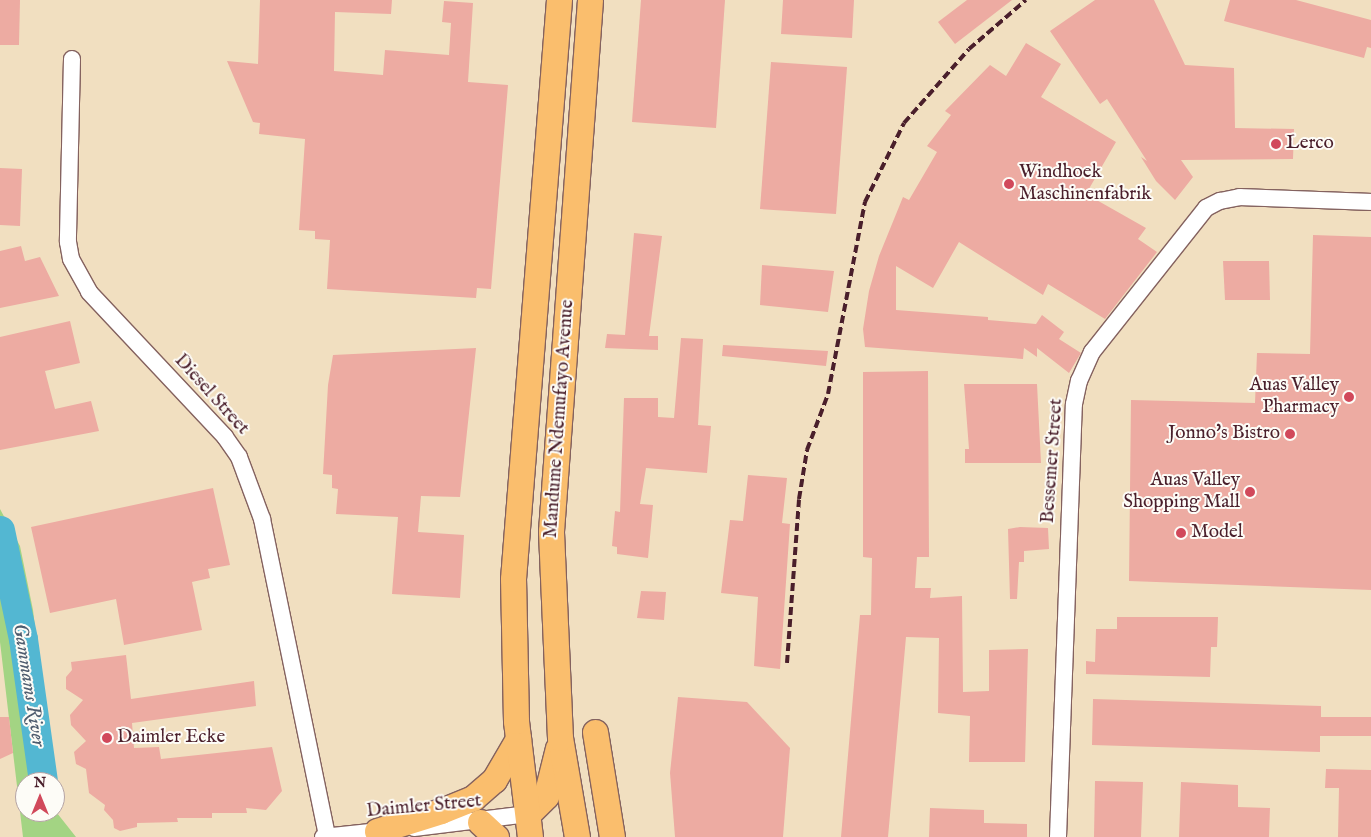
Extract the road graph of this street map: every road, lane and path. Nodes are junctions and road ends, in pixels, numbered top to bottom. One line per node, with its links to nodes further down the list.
1 (559, 0): 6 (main road, Mandume Ndemufayo Avenue)
2 (590, 0): 5 (main road, Mandume Ndemufayo Avenue)
3 (72, 59): 14 (street, Diesel Street)
4 (1371, 202): 18 (street, Bessemer Street)
5 (551, 532): 6 (main road); 8 (main road, Mandume Ndemufayo Avenue)
6 (506, 578): 9 (main road, Mandume Ndemufayo Avenue)
7 (595, 732): 17 (main road)
8 (560, 738): 10 (main road, Mandume Ndemufayo Avenue); 11 (main road)
9 (518, 740): 11 (main road, Mandume Ndemufayo Avenue); 13 (main road)
10 (573, 810): 15 (main road, Mandume Ndemufayo Avenue); 16 (main road)
11 (529, 826): 12 (street, Daimler Street)
12 (488, 830): 13 (street, Daimler Street)
13 (377, 831): 14 (street, Daimler Street)
14 (325, 837)
15 (577, 837)
16 (586, 837)
17 (612, 837)
18 (1058, 837)

